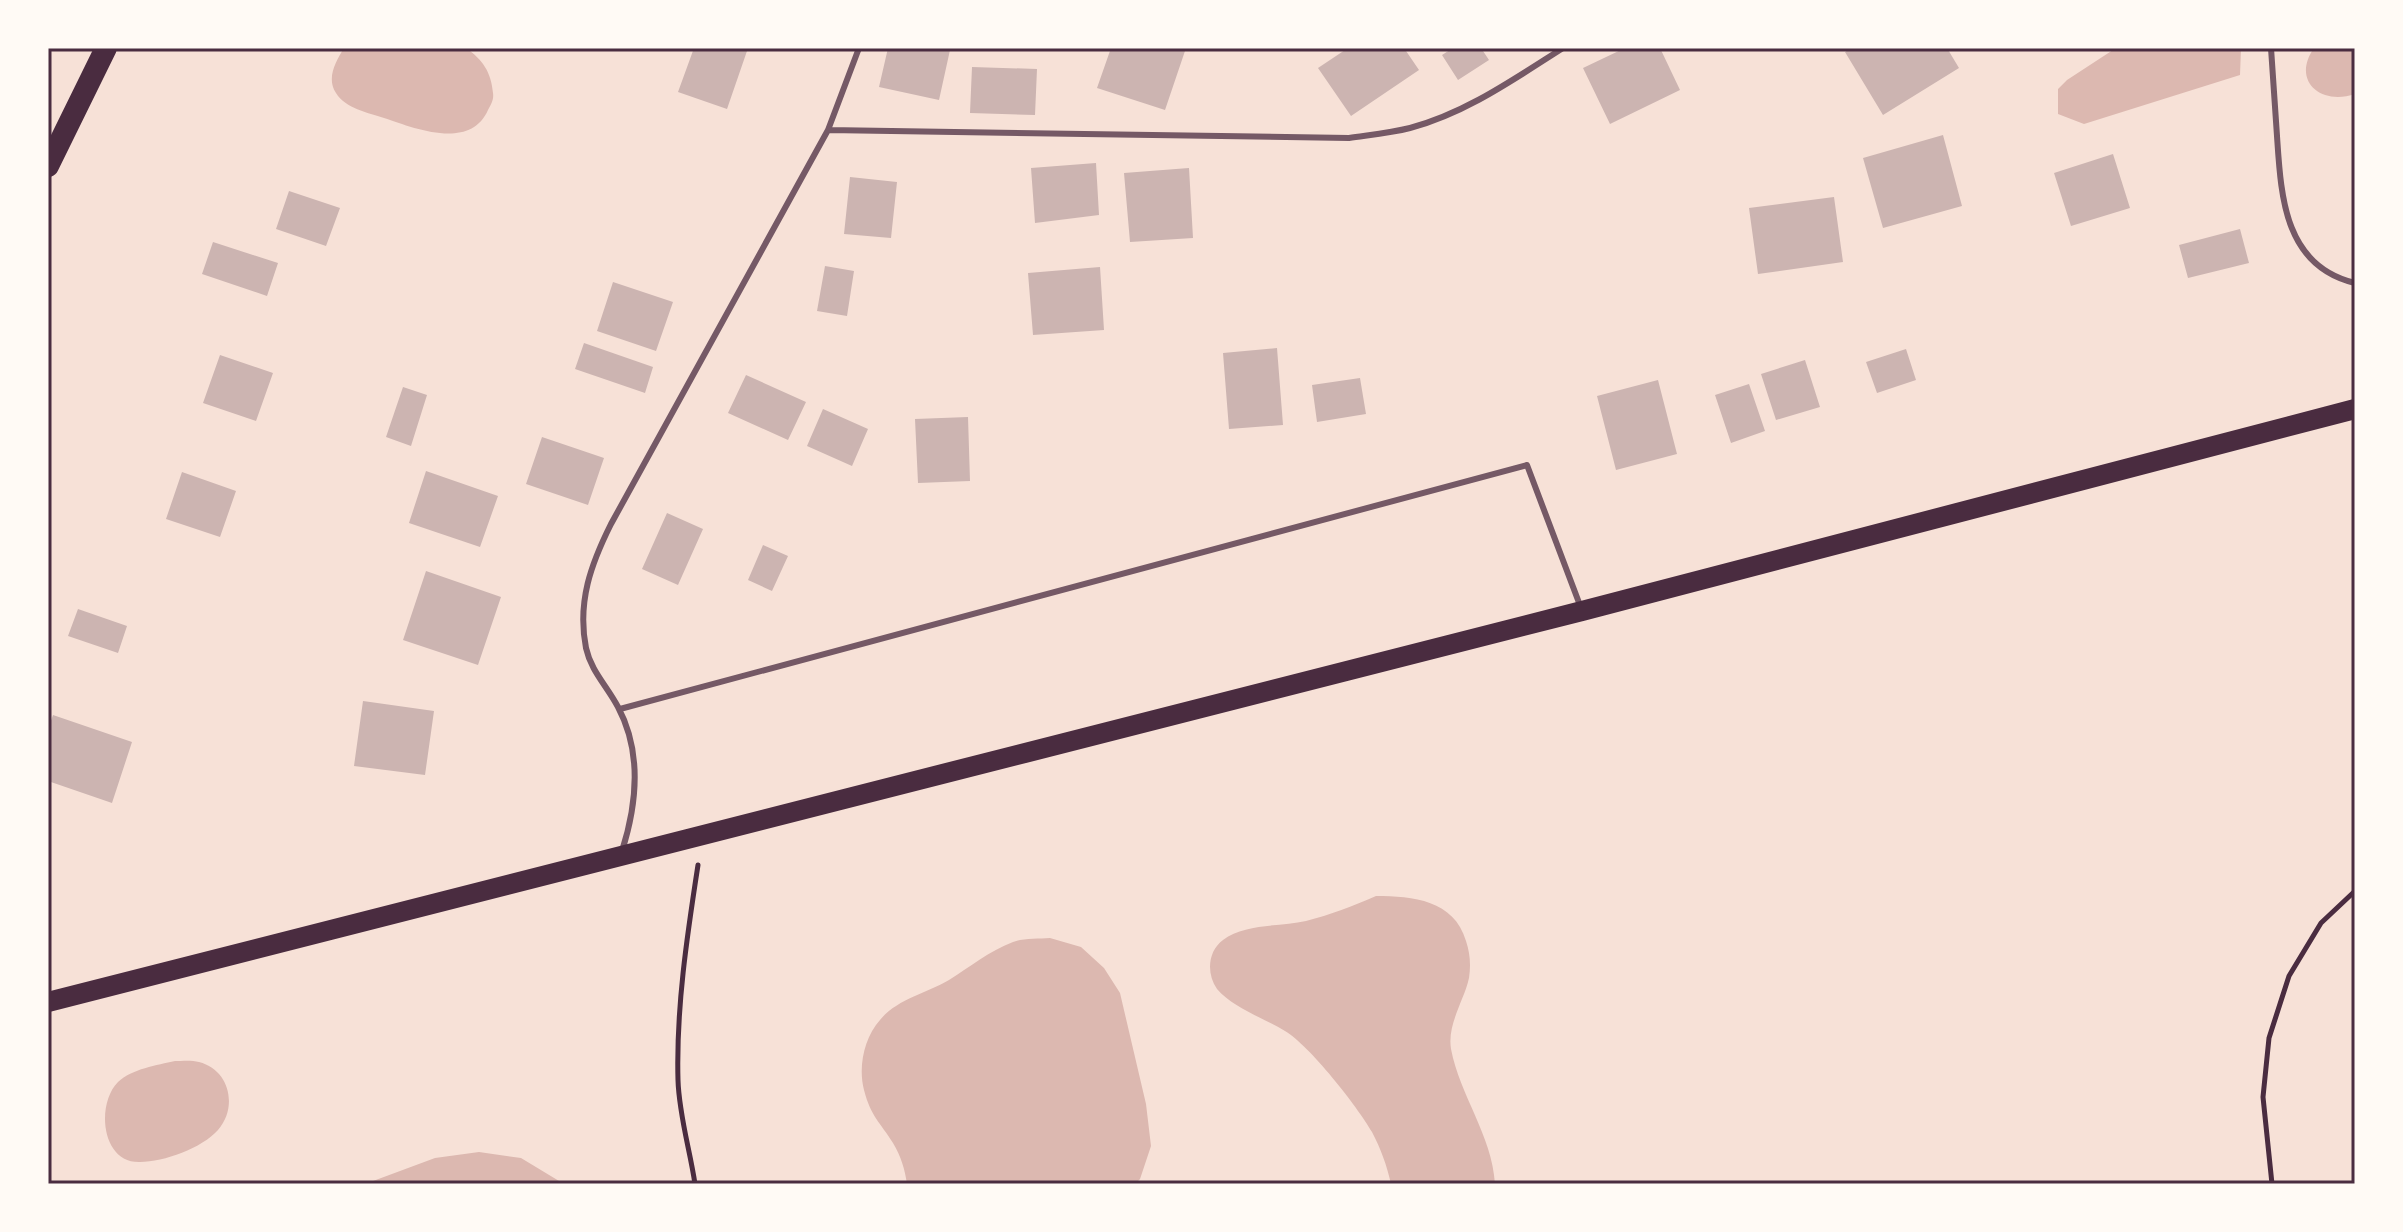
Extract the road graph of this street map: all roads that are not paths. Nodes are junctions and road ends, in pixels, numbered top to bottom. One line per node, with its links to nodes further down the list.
1 (106, 48): 6 (highway)
2 (859, 48): 5 (lane)
3 (1563, 48): 5 (lane)
4 (2271, 48): 7 (lane)
5 (828, 130): 10 (lane)
6 (48, 166)
7 (2355, 283)
8 (2355, 409): 9 (main road)
9 (1582, 611): 10 (lane); 11 (main road)
10 (620, 709): 11 (lane)
11 (620, 858): 12 (main road)
12 (48, 1002)

